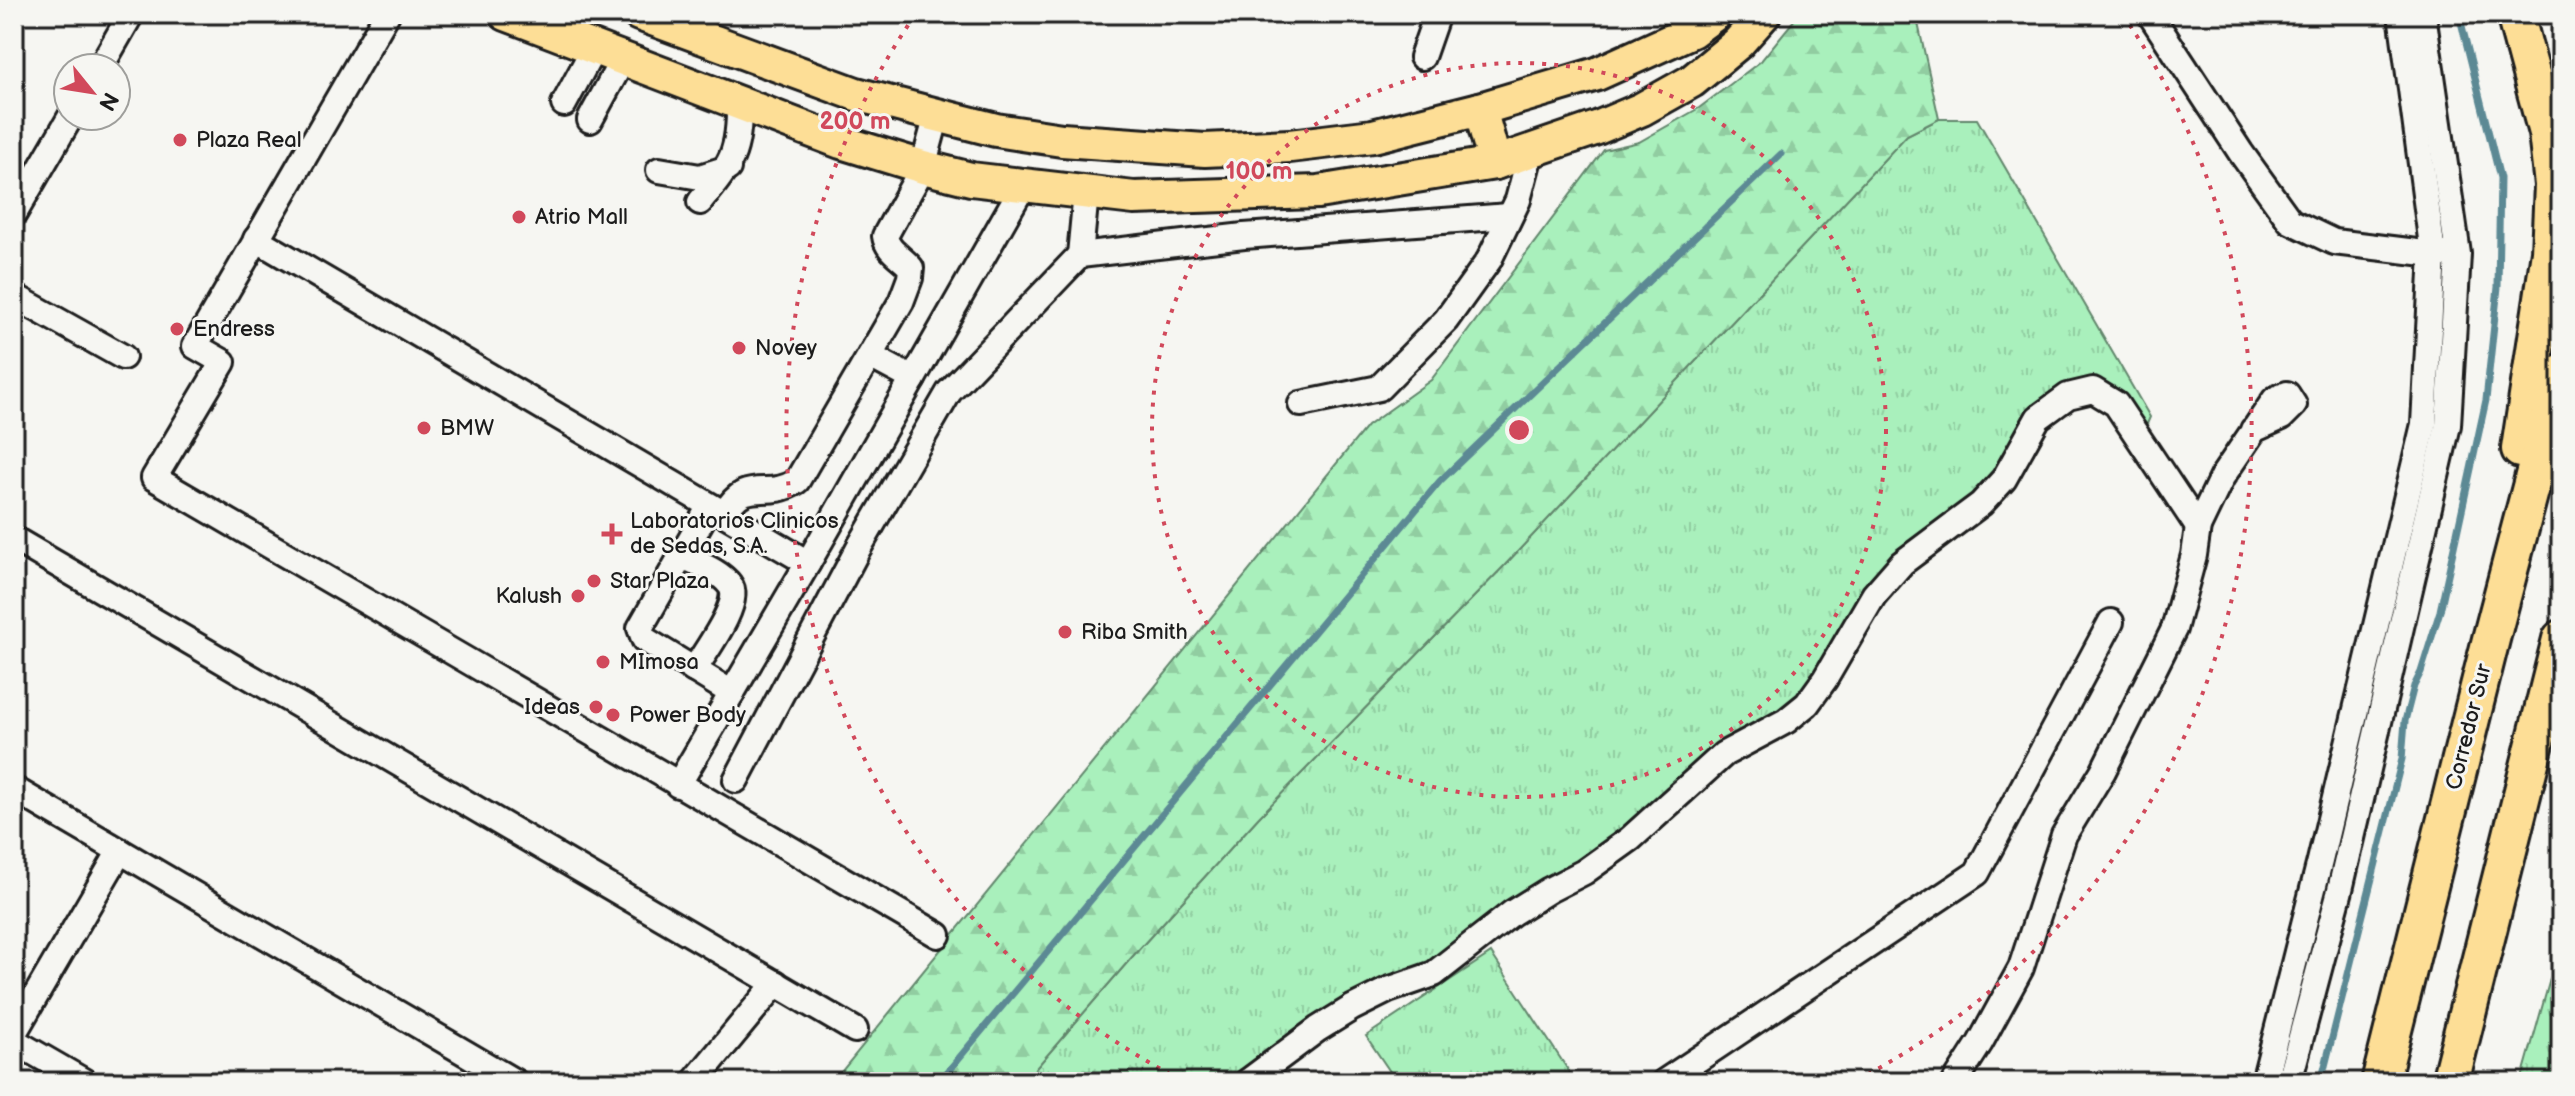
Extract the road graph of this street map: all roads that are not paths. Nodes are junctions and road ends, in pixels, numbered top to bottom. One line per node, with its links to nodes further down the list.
1 (131, 14): 12 (street)
2 (387, 14): 31 (street)
3 (506, 14): 13 (main road)
4 (639, 14): 18 (main road)
5 (1437, 14): 14 (street)
6 (1715, 14): 17 (main road)
7 (1764, 14): 21 (main road)
8 (2150, 14): 32 (street)
9 (2401, 14): 32 (street)
10 (2423, 14): 33 (street)
11 (2515, 14): 48 (highway)
12 (109, 52)
13 (609, 53): 15 (main road); 16 (street); 19 (street)
14 (1422, 57)
15 (739, 103): 23 (main road); 24 (street)
16 (564, 104)
17 (1480, 109): 18 (main road); 22 (main road)
18 (937, 115): 23 (street)
19 (590, 120)
20 (62, 132): 29 (street)
21 (1531, 151): 22 (main road); 30 (street)
22 (1495, 163): 27 (main road)
23 (923, 167): 26 (main road); 36 (street)
24 (728, 168): 25 (street); 28 (street)
25 (659, 170)
26 (1023, 186): 27 (main road); 39 (street)
27 (1086, 193): 34 (street)
28 (700, 202)
29 (14, 214)
30 (1509, 216): 34 (street); 40 (street)
31 (256, 239): 42 (street); 55 (street)
32 (2433, 254): 33 (street); 69 (street)
33 (2458, 254): 70 (street)
34 (1080, 255): 54 (street)
35 (14, 296): 37 (street)
36 (870, 356): 39 (street); 42 (street)
37 (123, 357)
38 (2561, 373): 48 (highway, Corredor Sur)
39 (913, 379): 46 (street)
40 (1301, 404)
41 (2253, 430): 43 (street)
42 (717, 510): 45 (street); 46 (street)
43 (2198, 527): 67 (street); 68 (street)
44 (14, 539): 59 (street)
45 (681, 555): 51 (street); 51 (street)
46 (808, 563): 52 (street)
47 (2111, 622): 63 (street)
48 (2491, 639): 71 (highway, Corredor Sur)
49 (2561, 639): 53 (highway)
50 (2561, 659): 53 (highway)
51 (694, 670): 52 (street)
52 (732, 693): 55 (street)
53 (2541, 715): 72 (highway)
54 (736, 780)
55 (678, 785): 58 (street)
56 (14, 789): 57 (street)
57 (120, 851): 61 (street); 65 (street)
58 (938, 935)
59 (776, 983): 60 (street); 66 (street)
60 (855, 1030)
61 (14, 1033)
62 (14, 1041): 64 (street)
63 (1671, 1080)
64 (85, 1082)
65 (515, 1082)
66 (694, 1082)
67 (1247, 1082)
68 (1955, 1082)
69 (2264, 1082)
70 (2289, 1082)
71 (2380, 1082)
72 (2450, 1082)

